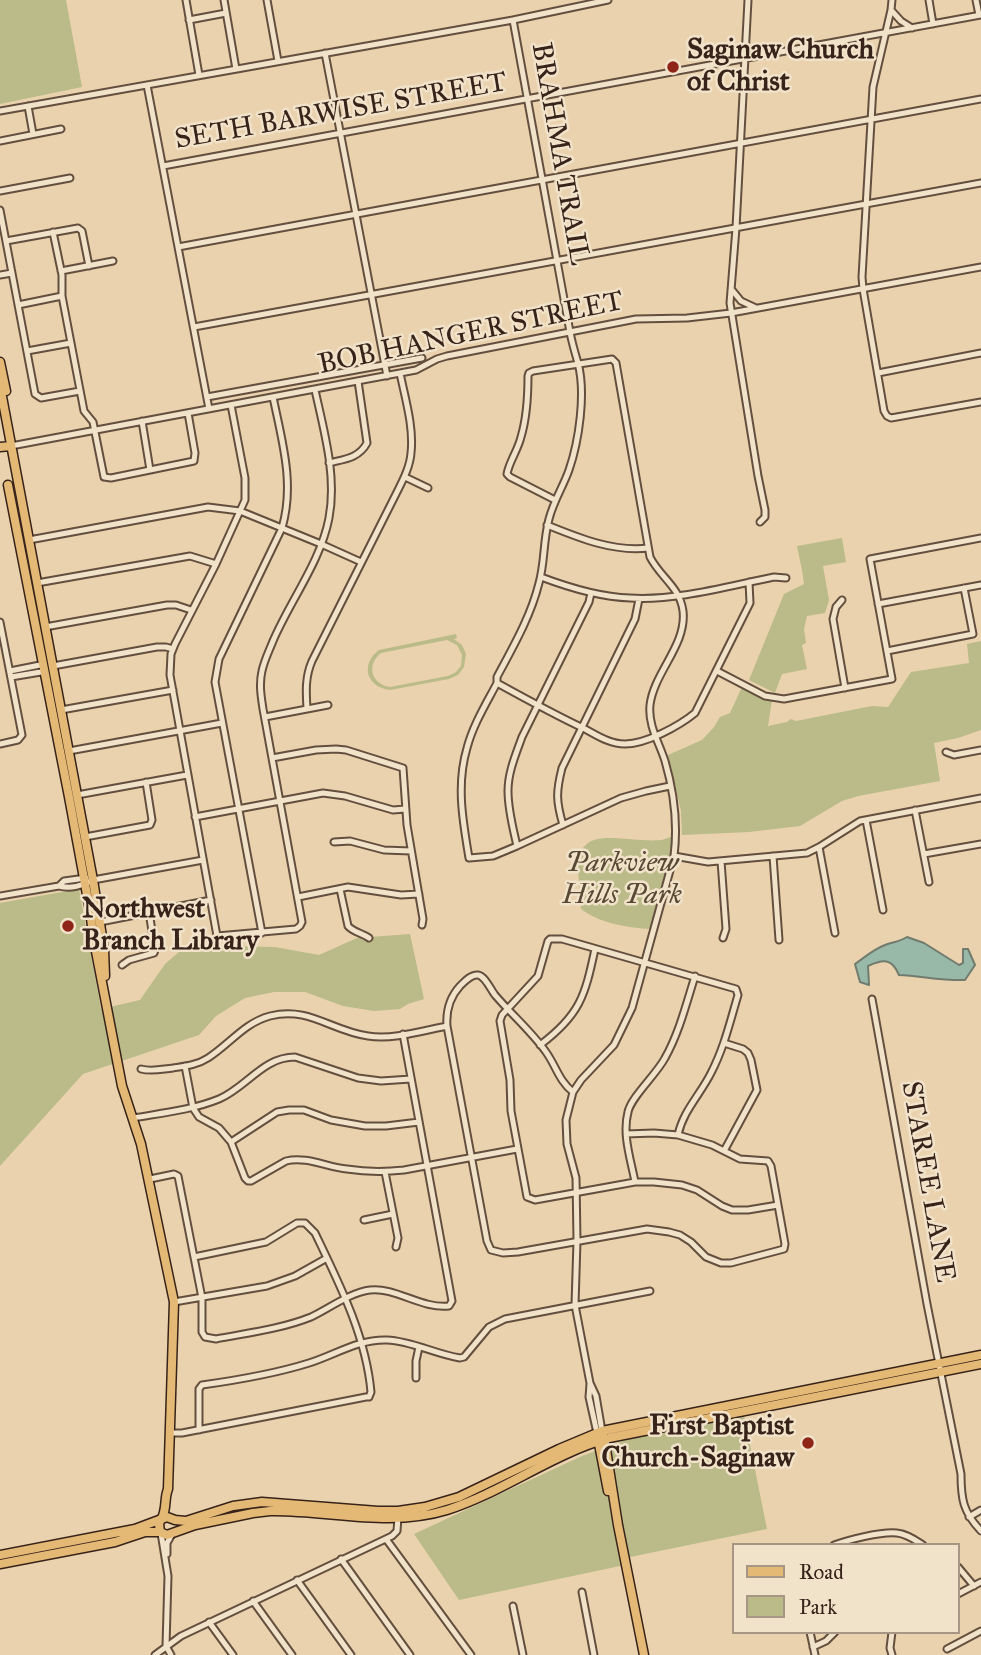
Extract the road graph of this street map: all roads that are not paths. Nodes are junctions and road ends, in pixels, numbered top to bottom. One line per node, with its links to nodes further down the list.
1 (186, 0): 12 (street)
2 (223, 0): 10 (street)
3 (267, 0): 19 (street)
4 (608, 0): 13 (street)
5 (748, 0): 18 (street)
6 (892, 0): 9 (street)
7 (929, 0): 14 (street)
8 (976, 0): 11 (street)
9 (891, 10): 15 (street); 16 (street)
10 (226, 13): 12 (street); 20 (street)
11 (980, 15): 14 (street, SETH BARWISE STREET)
12 (189, 20): 21 (street)
13 (513, 20): 17 (street); 23 (street, BRAHMA TRAIL)
14 (933, 24): 15 (street, SETH BARWISE STREET)
15 (912, 28): 16 (street, SETH BARWISE STREET)
16 (886, 32): 18 (street, SETH BARWISE STREET); 27 (street)
17 (325, 53): 19 (street); 29 (street)
18 (745, 58): 23 (street, SETH BARWISE STREET); 32 (street)
19 (278, 61): 20 (street)
20 (236, 69): 21 (street)
21 (199, 75): 22 (street)
22 (147, 85): 25 (street); 33 (street)
23 (527, 99): 29 (street, SETH BARWISE STREET); 35 (street, BRAHMA TRAIL)
24 (981, 99): 27 (street)
25 (28, 106): 26 (street); 30 (street)
26 (0, 111)
27 (871, 119): 32 (street); 38 (street)
28 (61, 130): 30 (street)
29 (341, 133): 33 (street, SETH BARWISE STREET); 40 (street)
30 (33, 134): 31 (street)
31 (0, 141)
32 (740, 143): 35 (street); 41 (street)
33 (163, 166): 44 (street)
34 (70, 178): 37 (street)
35 (542, 180): 40 (street); 46 (street, BRAHMA TRAIL)
36 (981, 183): 38 (street)
37 (0, 191)
38 (867, 204): 41 (street); 52 (street)
39 (0, 210): 43 (street)
40 (356, 214): 44 (street); 54 (street)
41 (736, 229): 46 (street); 53 (street)
42 (53, 232): 43 (street); 47 (street); 49 (street)
43 (6, 241): 50 (street)
44 (178, 247): 59 (street)
45 (113, 261): 47 (street)
46 (557, 261): 54 (street); 60 (street, BRAHMA TRAIL)
47 (89, 266): 49 (street)
48 (981, 267): 52 (street, BOB HANGER STREET)
49 (61, 271): 55 (street)
50 (12, 273): 51 (street); 56 (street)
51 (0, 275)
52 (863, 289): 57 (street, BOB HANGER STREET); 69 (street)
53 (732, 290): 57 (street); 58 (street)
54 (372, 295): 59 (street); 67 (street)
55 (62, 296): 56 (street); 61 (street)
56 (18, 304): 62 (street)
57 (759, 309): 58 (street, BOB HANGER STREET)
58 (731, 313): 60 (street, BOB HANGER STREET); 93 (street)
59 (194, 327): 75 (street)
60 (570, 332): 66 (street, BRAHMA TRAIL); 68 (street, BOB HANGER STREET)
61 (71, 343): 62 (street); 74 (street)
62 (27, 351): 74 (street)
63 (981, 353): 69 (street)
64 (422, 358): 67 (street, BOB HANGER STREET)
65 (0, 362): 83 (main road)
66 (578, 364): 90 (street, BRAHMA TRAIL); 90 (street); 99 (street)
67 (384, 365): 70 (street); 75 (street, BOB HANGER STREET)
68 (400, 373): 70 (street, BOB HANGER STREET); 87 (street)
69 (878, 373): 77 (street)
70 (387, 376): 71 (street, BOB HANGER STREET)
71 (358, 381): 73 (street, BOB HANGER STREET); 85 (street)
72 (0, 387): 83 (main road)
73 (315, 390): 76 (street, BOB HANGER STREET); 85 (street)
74 (80, 391): 82 (street)
75 (207, 397): 79 (street)
76 (273, 397): 78 (street, BOB HANGER STREET); 95 (street)
77 (981, 401)
78 (231, 405): 79 (street, BOB HANGER STREET); 92 (street)
79 (209, 409): 80 (street, BOB HANGER STREET)
80 (188, 414): 81 (street, BOB HANGER STREET); 86 (street)
81 (142, 421): 82 (street, BOB HANGER STREET); 86 (street)
82 (95, 430): 83 (street, BOB HANGER STREET); 86 (street)
83 (12, 446): 84 (main road); 91 (main road)
84 (0, 447)
85 (329, 463): 98 (street)
86 (150, 470)
87 (405, 477): 89 (street); 101 (street)
88 (8, 485): 100 (main road)
89 (428, 488)
90 (555, 500): 94 (street, BRAHMA TRAIL)
91 (24, 510): 97 (main road); 100 (main road)
92 (240, 511): 95 (street); 97 (street); 102 (street)
93 (760, 522)
94 (547, 526): 99 (street); 103 (street, BRAHMA TRAIL)
95 (282, 528): 98 (street); 130 (street)
96 (981, 538): 113 (street)
97 (29, 540): 106 (main road)
98 (321, 544): 101 (street); 129 (street)
99 (648, 548): 110 (street)
100 (22, 555): 119 (main road)
101 (361, 562): 127 (street)
102 (216, 564): 106 (street); 114 (street)
103 (541, 577): 109 (street); 122 (street, BRAHMA TRAIL)
104 (786, 578): 105 (street)
105 (749, 582): 110 (street); 120 (street)
106 (37, 583): 116 (main road)
107 (981, 585): 108 (street)
108 (964, 588): 113 (street); 118 (street)
109 (591, 593): 111 (street); 126 (street)
110 (679, 595): 111 (street); 133 (street)
111 (639, 599): 131 (street)
112 (842, 600): 123 (street)
113 (878, 604): 118 (street)
114 (191, 610): 116 (street); 117 (street)
115 (0, 622): 121 (street)
116 (46, 626): 119 (main road)
117 (173, 649): 119 (street); 124 (street)
118 (887, 651): 123 (street)
119 (48, 667): 121 (street); 128 (main road); 142 (main road)
120 (717, 671): 123 (street); 133 (street)
121 (10, 674): 134 (street)
122 (497, 683): 126 (street); 154 (street, BRAHMA TRAIL)
123 (845, 688)
124 (173, 690): 128 (street); 132 (street)
125 (328, 705): 127 (street)
126 (538, 706): 131 (street); 154 (street)
127 (307, 709): 129 (street)
128 (61, 710): 136 (main road)
129 (265, 717): 138 (street)
130 (222, 723): 132 (street); 145 (street)
131 (581, 727): 133 (street); 150 (street)
132 (180, 731): 136 (street); 139 (street)
133 (654, 736): 141 (street)
134 (0, 744)
135 (981, 750): 137 (street)
136 (69, 751): 142 (main road)
137 (946, 752)
138 (272, 758): 144 (street); 146 (street)
139 (187, 775): 140 (street); 148 (street)
140 (146, 782): 142 (street); 151 (street)
141 (670, 786): 150 (street); 158 (street)
142 (73, 796): 151 (main road); 162 (main road)
143 (981, 798): 147 (street)
144 (280, 801): 145 (street); 146 (street); 167 (street)
145 (239, 809): 148 (street); 173 (street)
146 (405, 809): 156 (street)
147 (915, 810): 149 (street); 157 (street)
148 (195, 817): 160 (street)
149 (866, 820): 155 (street); 169 (street)
150 (563, 825): 154 (street)
151 (85, 837): 162 (main road)
152 (334, 842): 156 (street)
153 (981, 844): 157 (street)
154 (517, 846)
155 (819, 848): 159 (street); 174 (street)
156 (411, 851): 165 (street)
157 (924, 854): 163 (street)
158 (674, 856): 161 (street); 179 (street)
159 (773, 856): 161 (street); 177 (street)
160 (203, 860): 162 (street); 168 (street)
161 (720, 861): 176 (street)
162 (87, 880): 166 (street); 171 (main road); 182 (main road)
163 (929, 882)
164 (340, 889): 165 (street); 167 (street); 175 (street)
165 (419, 894): 172 (street)
166 (0, 896)
167 (298, 897): 173 (street)
168 (211, 900): 170 (street); 173 (street)
169 (883, 910)
170 (149, 912): 171 (street); 180 (street)
171 (100, 922): 182 (main road)
172 (422, 925)
173 (262, 933)
174 (835, 933)
175 (369, 938)
176 (723, 938)
177 (779, 940)
178 (595, 948): 179 (street); 184 (street); 188 (street)
179 (645, 962): 181 (street); 192 (street)
180 (122, 965)
181 (695, 976): 187 (street); 196 (street)
182 (105, 997): 194 (main road)
183 (872, 999): 222 (street, STAREE LANE)
184 (508, 1009): 185 (street); 188 (street); 199 (street)
185 (447, 1026): 186 (street); 201 (street)
186 (403, 1034): 189 (street); 191 (street)
187 (724, 1044): 197 (street); 200 (street)
188 (540, 1045): 192 (street)
189 (185, 1066): 190 (street); 193 (street)
190 (141, 1069)
191 (411, 1079): 193 (street); 195 (street)
192 (573, 1092): 206 (street)
193 (193, 1108): 194 (street); 198 (street)
194 (133, 1118): 204 (main road)
195 (419, 1122): 198 (street); 202 (street)
196 (626, 1134): 197 (street); 205 (street)
197 (678, 1135): 200 (street)
198 (231, 1142): 203 (street)
199 (517, 1149): 201 (street); 206 (street)
200 (724, 1151): 207 (street)
201 (472, 1158): 202 (street); 210 (street)
202 (427, 1166): 203 (street); 216 (street)
203 (385, 1172): 208 (street)
204 (150, 1179): 212 (street); 217 (main road)
205 (635, 1182): 206 (street); 207 (street)
206 (576, 1192): 210 (street)
207 (778, 1205): 210 (street)
208 (393, 1214): 209 (street); 211 (street)
209 (364, 1220)
210 (577, 1241): 218 (street)
211 (396, 1247)
212 (194, 1256): 213 (street); 215 (street)
213 (327, 1258): 215 (street); 216 (street)
214 (650, 1291): 218 (street)
215 (202, 1298): 216 (street); 217 (street)
216 (346, 1299): 219 (street)
217 (174, 1302): 228 (main road)
218 (575, 1305): 220 (street); 229 (street)
219 (361, 1343): 220 (street); 227 (street); 227 (street)
220 (419, 1347): 225 (street)
221 (981, 1355): 222 (main road)
222 (939, 1362): 224 (street, STAREE LANE); 226 (main road)
223 (981, 1364): 224 (main road)
224 (941, 1372): 226 (main road); 237 (street, STAREE LANE)
225 (416, 1378)
226 (882, 1379): 229 (main road)
227 (199, 1430): 228 (street)
228 (171, 1433): 233 (main road)
229 (600, 1436): 230 (main road); 231 (main road); 232 (main road); 240 (main road)
230 (580, 1448): 231 (main road); 232 (main road)
231 (601, 1459): 240 (main road)
232 (511, 1476): 236 (main road)
233 (168, 1489): 238 (main road); 239 (main road)
234 (276, 1507): 236 (main road); 239 (main road); 243 (main road)
235 (981, 1510): 237 (street)
236 (398, 1515): 244 (street)
237 (969, 1517): 241 (street)
238 (162, 1519): 239 (main road); 242 (main road); 247 (main road)
239 (178, 1520): 243 (main road)
240 (618, 1525): 276 (main road)
241 (981, 1531)
242 (160, 1532): 243 (main road); 248 (street); 250 (main road)
243 (173, 1533): 248 (street)
244 (386, 1539): 249 (street); 273 (street)
245 (843, 1543): 246 (street)
246 (919, 1543)
247 (0, 1555)
248 (165, 1556): 264 (street)
249 (341, 1559): 252 (street); 272 (street)
250 (0, 1564)
251 (960, 1569): 254 (street)
252 (297, 1580): 257 (street); 271 (street)
253 (981, 1582): 254 (street)
254 (974, 1586): 256 (street)
255 (582, 1592): 275 (street)
256 (960, 1593)
257 (253, 1601): 259 (street); 270 (street)
258 (513, 1606): 274 (street)
259 (209, 1622): 264 (street); 269 (street)
260 (981, 1631): 266 (street)
261 (810, 1634): 265 (street)
262 (833, 1634): 265 (street)
263 (892, 1634): 278 (street)
264 (166, 1646): 267 (street); 268 (street)
265 (813, 1647): 277 (street)
266 (947, 1649)
267 (155, 1655)
268 (171, 1655)
269 (233, 1655)
270 (292, 1655)
271 (351, 1655)
272 (410, 1655)
273 (471, 1655)
274 (523, 1655)
275 (594, 1655)
276 (644, 1655)
277 (815, 1655)
278 (892, 1655)

